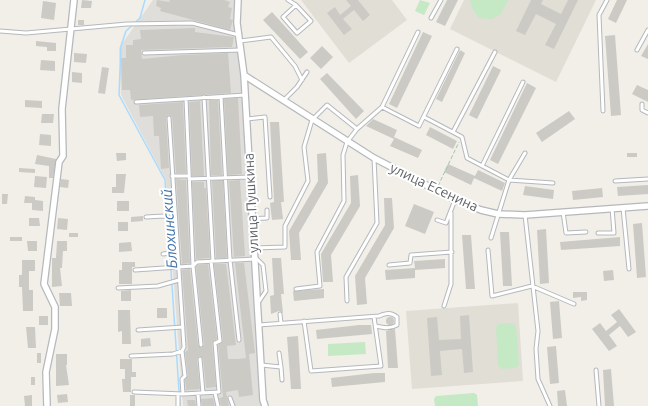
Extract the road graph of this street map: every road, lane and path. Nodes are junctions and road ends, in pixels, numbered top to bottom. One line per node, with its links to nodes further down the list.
1 (74, 0): 8 (street)
2 (238, 0): 12 (street, улица Пушкина)
3 (288, 0): 6 (lane)
4 (441, 0): 7 (lane)
5 (607, 0): 30 (lane)
6 (296, 5): 6 (lane)
7 (431, 18)
8 (71, 30): 10 (lane); 12 (lane); 116 (street)
9 (648, 30): 15 (lane)
10 (0, 31)
11 (418, 32): 29 (lane)
12 (239, 38): 14 (street, улица Пушкина); 20 (lane)
13 (456, 49): 32 (lane)
14 (241, 50): 17 (lane); 19 (street, улица Пушкина)
15 (637, 50)
16 (495, 52): 37 (lane)
17 (144, 54)
18 (307, 72): 20 (lane)
19 (244, 75): 22 (street, улица Пушкина); 26 (street, улица Есенина)
20 (302, 80): 26 (lane)
21 (523, 82): 42 (lane)
22 (245, 95): 23 (lane); 34 (street, улица Пушкина)
23 (221, 97): 24 (lane); 46 (lane)
24 (204, 98): 25 (lane); 47 (lane)
25 (186, 99): 27 (lane); 45 (lane)
26 (283, 101): 35 (street, улица Есенина)
27 (136, 102)
28 (642, 104): 31 (lane)
29 (382, 107): 32 (lane); 36 (lane)
30 (603, 111)
31 (648, 113)
32 (424, 116): 37 (lane)
33 (169, 118): 43 (lane)
34 (247, 119): 44 (street, улица Пушкина); 53 (lane)
35 (312, 120): 36 (lane); 39 (street, улица Есенина); 70 (lane)
36 (357, 129): 39 (lane)
37 (453, 132): 38 (lane)
38 (462, 137): 42 (lane); 52 (path)
39 (347, 142): 41 (street, улица Есенина); 86 (lane)
40 (526, 153): 49 (lane)
41 (374, 158): 52 (street, улица Есенина); 87 (lane)
42 (482, 166): 49 (lane)
43 (172, 176): 45 (lane); 65 (lane)
44 (250, 177): 46 (lane); 64 (street, улица Пушкина)
45 (189, 178): 47 (lane); 79 (lane)
46 (226, 178): 47 (lane); 76 (lane)
47 (207, 179): 77 (lane)
48 (648, 179): 50 (lane)
49 (509, 180): 51 (lane); 61 (lane)
50 (615, 181)
51 (553, 183)
52 (436, 190): 54 (street, улица Есенина)
53 (270, 197)
54 (455, 200): 59 (lane); 61 (street, улица Есенина)
55 (648, 206): 57 (street, улица Есенина)
56 (612, 208): 57 (street, улица Есенина); 60 (street, улица Есенина); 68 (lane)
57 (623, 208): 81 (lane)
58 (266, 210): 64 (lane)
59 (451, 212): 66 (lane); 73 (lane)
60 (563, 212): 62 (street, улица Есенина); 67 (lane)
61 (498, 214): 62 (street, улица Есенина); 69 (lane)
62 (525, 215): 84 (lane)
63 (146, 217): 65 (lane)
64 (252, 219): 70 (street, улица Пушкина)
65 (173, 220): 72 (lane)
66 (437, 220)
67 (586, 232)
68 (598, 233)
69 (491, 238)
70 (254, 248): 75 (street, улица Пушкина)
71 (488, 250): 84 (lane)
72 (175, 252): 74 (lane); 80 (lane)
73 (452, 252): 78 (lane); 90 (lane)
74 (162, 254)
75 (254, 258): 76 (lane); 88 (street, улица Пушкина); 88 (lane)
76 (230, 260): 77 (lane); 99 (lane)
77 (212, 261): 79 (lane); 111 (lane)
78 (389, 265)
79 (193, 266): 80 (lane); 100 (lane)
80 (176, 268): 82 (lane); 83 (lane)
81 (629, 269)
82 (135, 270)
83 (177, 281): 85 (lane); 97 (lane)
84 (532, 286): 89 (lane); 122 (lane)
85 (118, 288)
86 (296, 289)
87 (347, 300)
88 (258, 304): 95 (street, улица Пушкина)
89 (574, 304)
90 (444, 306)
91 (280, 314): 94 (lane)
92 (374, 317): 93 (lane); 96 (lane); 96 (lane)
93 (304, 322): 94 (lane); 96 (lane)
94 (281, 323): 95 (lane)
95 (259, 324): 105 (street, улица Пушкина)
96 (376, 326)
97 (182, 328): 98 (lane); 101 (lane)
98 (138, 330)
99 (239, 340)
100 (201, 345)
101 (181, 351): 103 (lane); 113 (lane)
102 (279, 353): 106 (lane)
103 (131, 356)
104 (200, 359): 110 (lane)
105 (261, 365): 106 (lane); 121 (street, улица Пушкина)
106 (281, 367): 108 (lane)
107 (596, 370): 123 (lane)
108 (282, 380)
109 (134, 392): 112 (lane)
110 (203, 393): 111 (lane); 114 (lane)
111 (216, 393): 119 (lane)
112 (176, 394): 113 (lane); 117 (lane)
113 (182, 394): 114 (lane)
114 (198, 394): 118 (lane)
115 (230, 398): 120 (lane)
116 (47, 406)
117 (178, 406)
118 (199, 406)
119 (218, 406)
120 (233, 406)
121 (265, 406)
122 (550, 406)
123 (599, 406)

